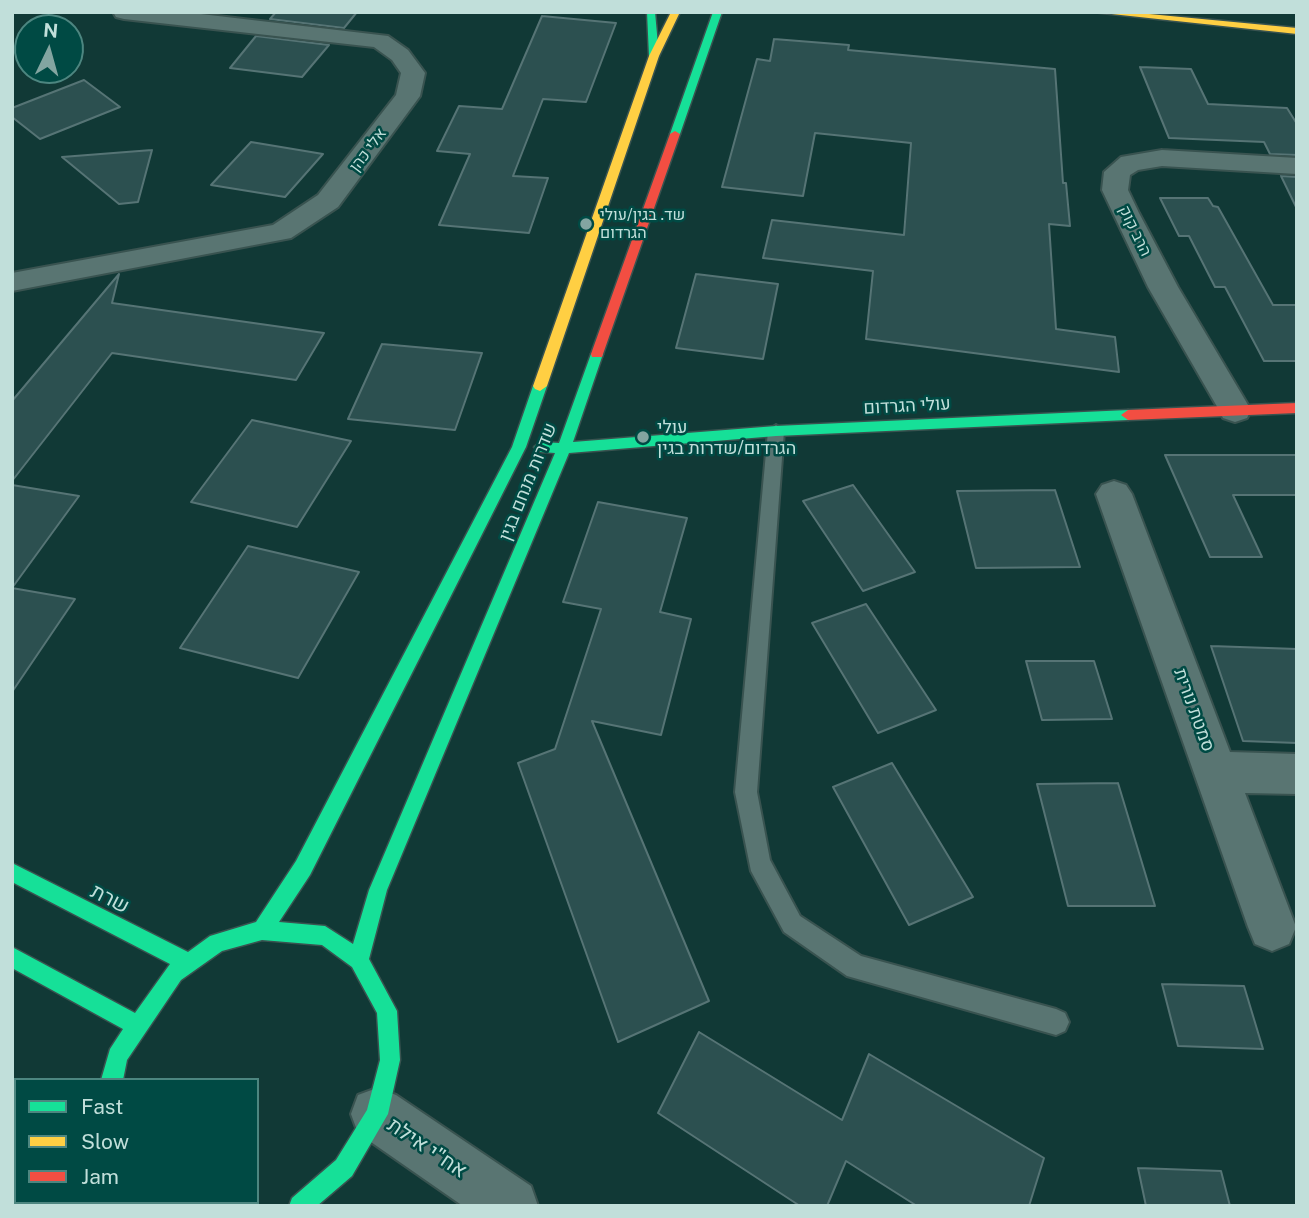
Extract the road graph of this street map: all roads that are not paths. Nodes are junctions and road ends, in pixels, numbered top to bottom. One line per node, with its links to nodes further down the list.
1 (124, 12): 9 (street, אלי כהן)
2 (651, 12): 7 (main road)
3 (676, 12): 7 (main road, שדרות מנחם בגין)
4 (718, 12): 14 (main road, שדרות מנחם בגין)
5 (1097, 12): 6 (main road)
6 (1297, 31)
7 (654, 56): 13 (main road, שדרות מנחם בגין)
8 (1297, 166): 11 (street, הרב קוק)
9 (12, 282)
10 (1297, 408): 11 (main road, עולי הגרדום)
11 (1235, 410): 12 (main road, עולי הגרדום)
12 (776, 431): 14 (main road, עולי הגרדום); 24 (lane)
13 (519, 447): 14 (main road, עולי הגרדום); 20 (main road, שדרות מנחם בגין)
14 (564, 448): 22 (main road, שדרות מנחם בגין)
15 (1114, 494): 16 (street, סמטת נורית)
16 (1217, 772): 17 (street); 19 (street, סמטת נורית)
17 (1297, 774)
18 (12, 872): 23 (main road, שרת)
19 (1272, 927)
20 (262, 930): 22 (main road); 23 (main road)
21 (12, 957): 25 (main road)
22 (359, 960): 27 (main road)
23 (189, 963): 25 (main road)
24 (1056, 1022)
25 (137, 1026): 26 (main road)
26 (112, 1078)
27 (377, 1114): 28 (main road); 29 (street, אח"י אילת)
28 (300, 1206)
29 (512, 1206)

